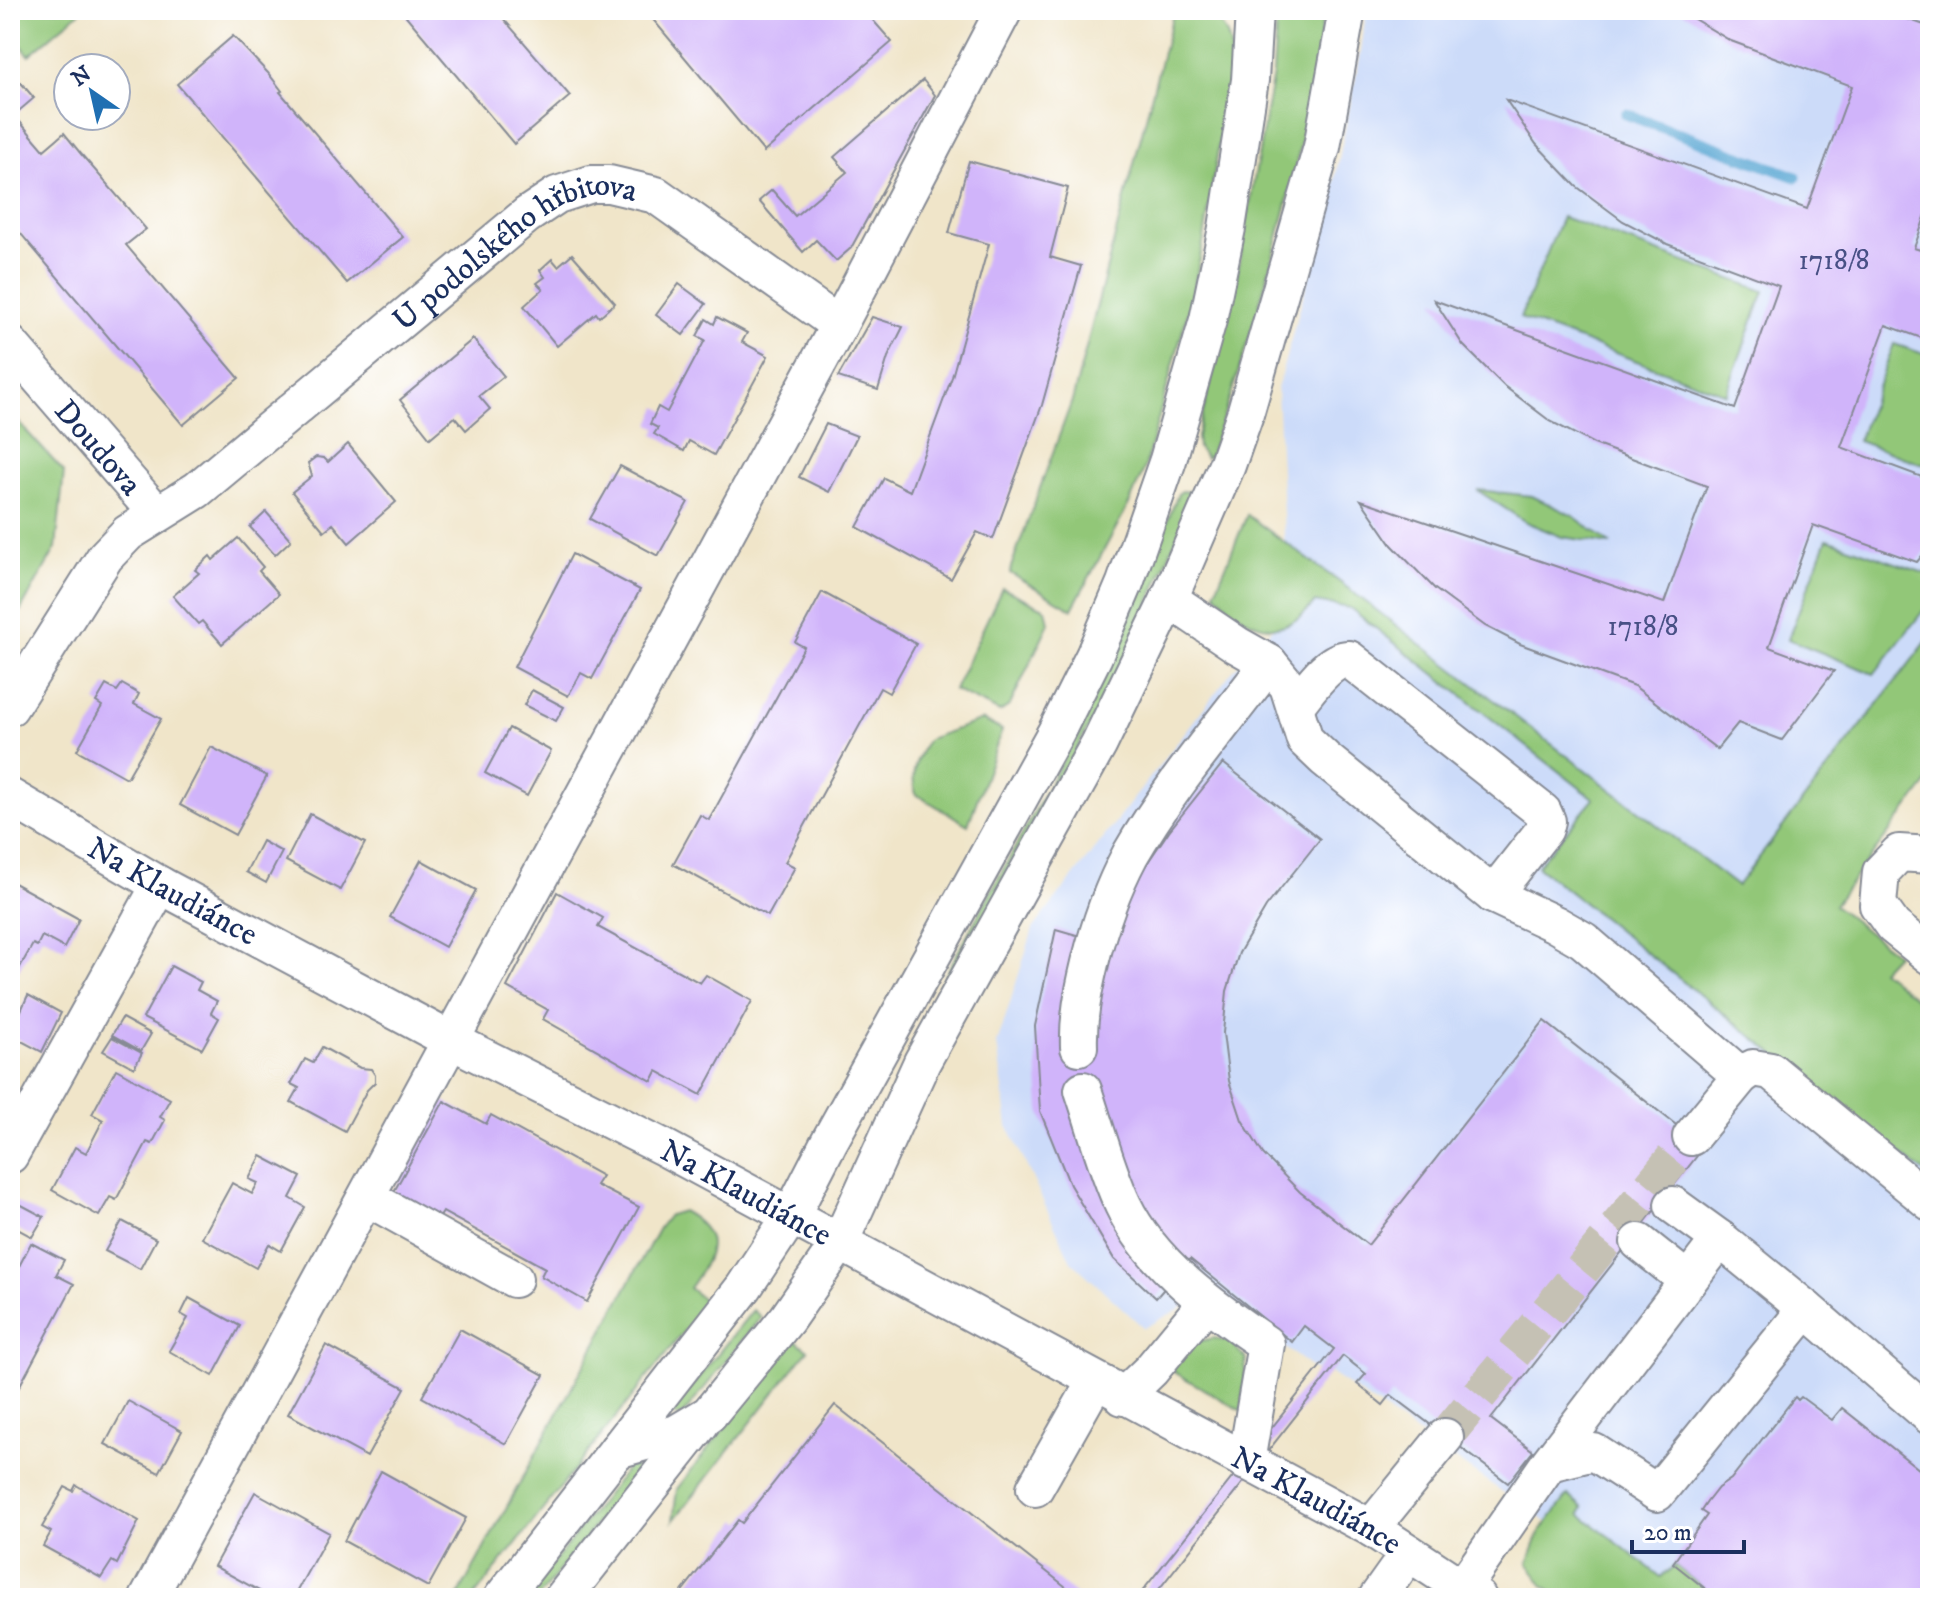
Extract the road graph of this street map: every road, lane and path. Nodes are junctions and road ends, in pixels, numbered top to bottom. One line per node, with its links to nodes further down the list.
1 (1004, 10): 4 (street)
2 (1254, 10): 6 (street)
3 (1347, 10): 7 (street)
4 (839, 325): 8 (street, U podolského hřbitova); 18 (street)
5 (10, 344): 8 (street, Doudova)
6 (1168, 460): 7 (street); 27 (street)
7 (1219, 483): 9 (street)
8 (157, 514): 12 (street, U podolského hřbitova)
9 (1169, 599): 10 (street); 30 (street)
10 (1269, 663): 11 (street); 19 (street)
11 (1295, 706): 16 (street); 16 (street)
12 (10, 707)
13 (10, 797): 15 (street, Na Klaudiánce)
14 (1930, 855): 17 (street)
15 (160, 885): 18 (street, Na Klaudiánce); 23 (street)
16 (1493, 895): 20 (street)
17 (1930, 956)
18 (450, 1040): 24 (street); 27 (street, Na Klaudiánce)
19 (1079, 1047)
20 (1741, 1076): 22 (street); 25 (street)
21 (1083, 1090): 33 (street)
22 (1691, 1137)
23 (10, 1155)
24 (368, 1198): 31 (street); 45 (street)
25 (1930, 1202)
26 (1673, 1205): 28 (street)
27 (791, 1216): 30 (street, Na Klaudiánce); 39 (street)
28 (1720, 1239): 32 (street); 34 (street)
29 (1639, 1242): 32 (street)
30 (839, 1244): 35 (street, Na Klaudiánce); 36 (street)
31 (514, 1279)
32 (1688, 1281): 41 (street)
33 (1206, 1303): 35 (street); 40 (street)
34 (1806, 1309): 37 (street); 41 (street)
35 (1109, 1389): 40 (street, Na Klaudiánce); 42 (street)
36 (709, 1414): 39 (street); 48 (street)
37 (1930, 1416)
38 (1445, 1437): 43 (street)
39 (617, 1450): 47 (street)
40 (1246, 1462): 43 (street, Na Klaudiánce)
41 (1549, 1463): 46 (street)
42 (1035, 1488)
43 (1371, 1528): 44 (street, Na Klaudiánce)
44 (1409, 1553): 46 (street, Na Klaudiánce); 49 (street)
45 (164, 1590)
46 (1471, 1593)
47 (502, 1598)
48 (563, 1598)
49 (1377, 1598)

